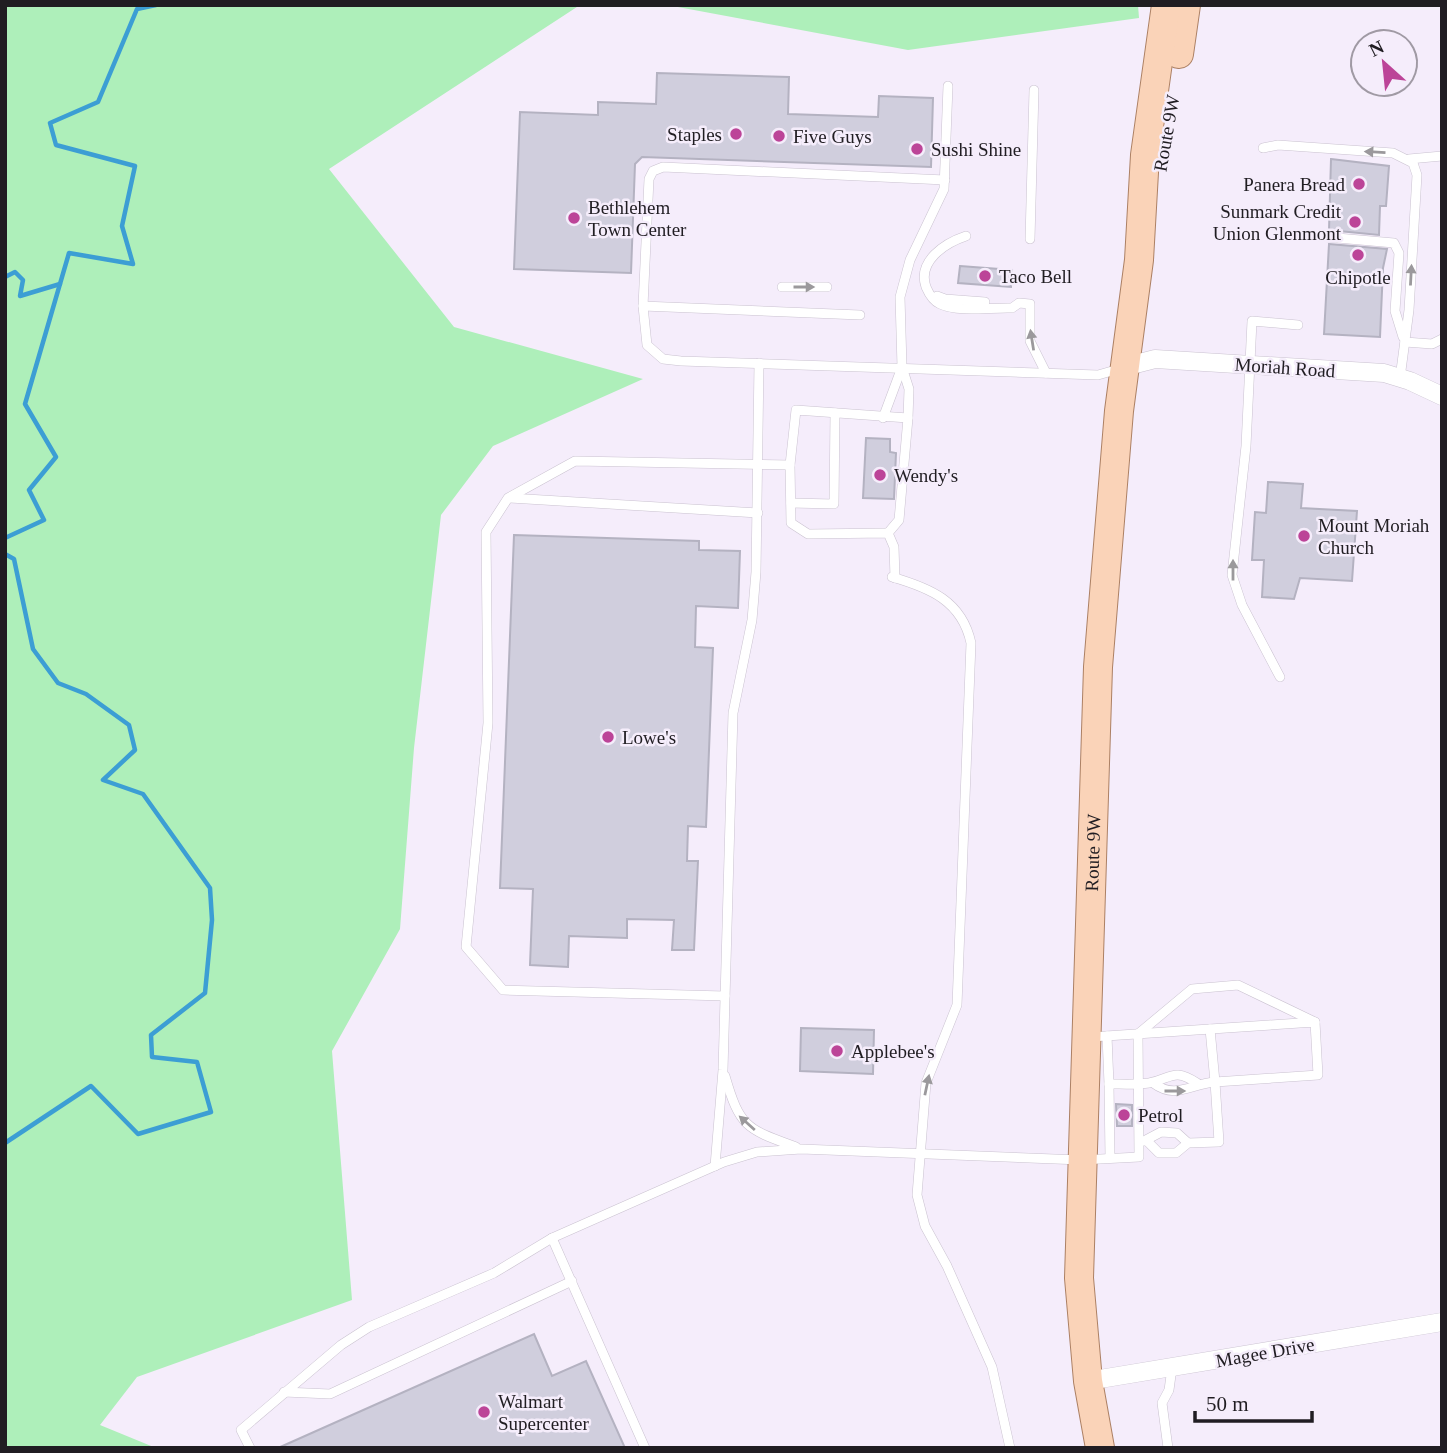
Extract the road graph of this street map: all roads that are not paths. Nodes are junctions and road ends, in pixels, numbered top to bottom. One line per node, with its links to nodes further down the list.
1 (1166, 5): 12 (main road, Route 9W)
2 (1186, 5): 12 (main road, Route 9W)
3 (948, 86): 8 (lane)
4 (1034, 89): 11 (lane)
5 (1263, 148): 7 (lane, one-way to 5)
6 (1442, 156): 7 (lane)
7 (1409, 159): 19 (lane, one-way to 7)
8 (945, 180): 15 (lane); 24 (lane)
9 (1303, 235): 19 (lane)
10 (966, 236): 26 (lane, one-way to 10)
11 (1030, 239)
12 (1139, 260): 25 (main road, Route 9W)
13 (782, 287): 14 (lane, one-way to 14)
14 (827, 287)
15 (643, 306): 16 (lane); 22 (lane)
16 (860, 314)
17 (1298, 324): 23 (lane)
18 (1442, 339): 20 (lane)
19 (1405, 342): 20 (lane); 27 (lane)
20 (1432, 344): 21 (lane)
21 (1442, 349)
22 (759, 363): 24 (lane); 32 (lane)
23 (1250, 365): 25 (street, Moriah Road); 27 (street, Moriah Road); 38 (lane, one-way to 23)
24 (902, 367): 26 (lane); 30 (lane); 31 (lane)
25 (1124, 367): 26 (lane); 43 (main road, Route 9W)
26 (1046, 373)
27 (1400, 378): 28 (street, Moriah Road)
28 (1442, 397)
29 (835, 413): 30 (lane); 33 (lane); 35 (lane)
30 (883, 418): 31 (lane)
31 (908, 418): 37 (lane)
32 (758, 463): 33 (lane); 34 (lane); 36 (lane)
33 (790, 465): 35 (lane)
34 (509, 498): 36 (lane); 39 (lane)
35 (791, 503): 37 (lane)
36 (758, 513): 39 (lane)
37 (888, 533): 53 (lane, one-way to 37)
38 (1280, 677)
39 (725, 996): 44 (lane)
40 (1315, 1022): 41 (lane); 42 (lane); 45 (lane)
41 (1210, 1029): 42 (lane); 45 (lane)
42 (1138, 1034): 43 (lane); 46 (lane)
43 (1096, 1037): 49 (lane); 55 (main road, Route 9W)
44 (723, 1070): 52 (lane, one-way to 44); 56 (lane)
45 (1215, 1082): 48 (lane); 51 (lane)
46 (1139, 1083): 47 (lane); 49 (lane); 50 (lane)
47 (1153, 1083): 48 (lane); 48 (lane, one-way to 48)
48 (1197, 1083)
49 (1109, 1084): 54 (lane)
50 (1144, 1141): 51 (lane); 51 (lane); 54 (lane)
51 (1188, 1143)
52 (801, 1149): 53 (lane); 56 (lane)
53 (920, 1153): 55 (lane); 65 (lane)
54 (1110, 1158): 55 (lane)
55 (1081, 1160): 61 (main road, Route 9W)
56 (715, 1166): 57 (lane)
57 (552, 1238): 58 (lane); 62 (lane)
58 (572, 1281): 62 (lane); 64 (lane)
59 (1442, 1322): 60 (street, Magee Drive)
60 (1172, 1368): 61 (street, Magee Drive); 67 (lane)
61 (1088, 1381): 66 (main road, Route 9W)
62 (284, 1392): 63 (lane)
63 (250, 1448)
64 (645, 1448)
65 (1010, 1448)
66 (1100, 1448)
67 (1168, 1448)

